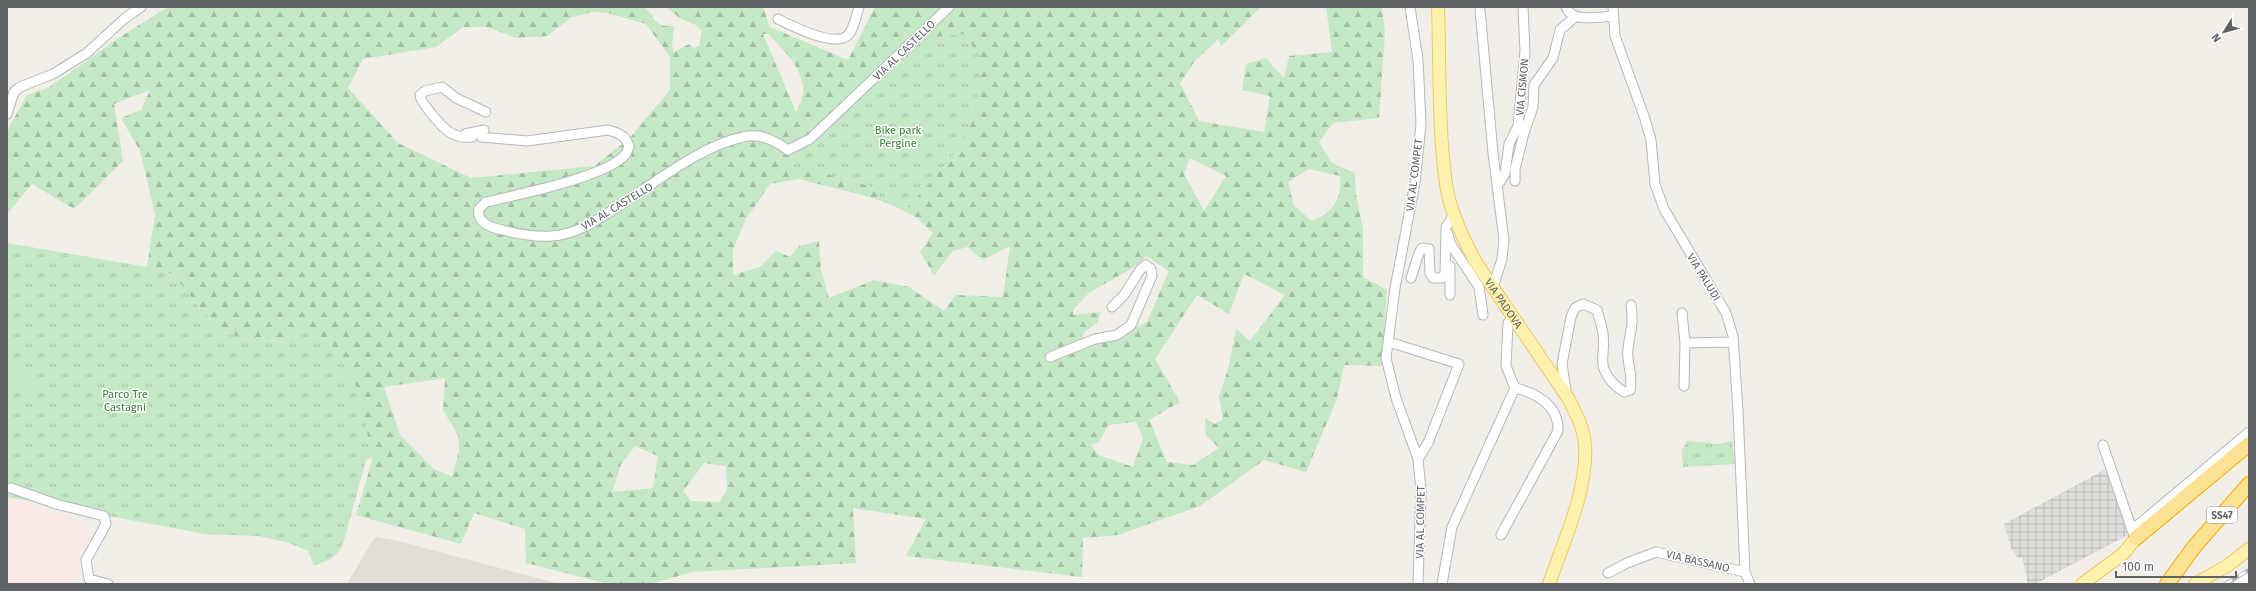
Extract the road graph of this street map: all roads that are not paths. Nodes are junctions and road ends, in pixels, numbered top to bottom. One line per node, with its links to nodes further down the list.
1 (141, 7): 13 (street)
2 (859, 7): 11 (street)
3 (949, 7): 14 (street, VIA AL CASTELLO)
4 (1410, 7): 29 (street, VIA AL COMPET)
5 (1438, 7): 18 (main road, VIA PADOVA)
6 (1523, 7): 17 (street, VIA CISMON)
7 (1566, 7): 10 (street)
8 (1480, 10): 17 (street)
9 (1613, 12): 10 (street, VIA PALUDI); 30 (street, VIA PALUDI)
10 (1576, 17): 16 (street)
11 (778, 19)
12 (486, 112): 15 (street)
13 (7, 114)
14 (479, 135): 15 (street); 15 (street)
15 (458, 136)
16 (1515, 181)
17 (1497, 188): 22 (street)
18 (1454, 214): 19 (street); 22 (main road, VIA PADOVA)
19 (1446, 227): 20 (street); 21 (street)
20 (1450, 243): 23 (street); 27 (street)
21 (1411, 278)
22 (1493, 287): 28 (main road, VIA PADOVA)
23 (1450, 295)
24 (1631, 305): 35 (street)
25 (1112, 307): 32 (street)
26 (1682, 313): 31 (street)
27 (1483, 315)
28 (1512, 316): 34 (street); 35 (main road, VIA PADOVA)
29 (1389, 342): 39 (street, VIA AL COMPET); 39 (street)
30 (1733, 342): 31 (street); 47 (street, VIA PALUDI)
31 (1685, 343): 33 (street)
32 (1050, 357)
33 (1684, 386)
34 (1515, 388): 44 (street); 52 (street)
35 (1568, 398): 53 (main road, VIA PADOVA)
36 (2249, 432): 43 (street)
37 (2249, 444): 43 (highway)
38 (2103, 445): 43 (street)
39 (1418, 459): 51 (street, VIA AL COMPET)
40 (2249, 484): 45 (highway, SS47)
41 (11, 488): 50 (street)
42 (2249, 495): 45 (highway, SS47)
43 (2134, 534): 55 (main road)
44 (1501, 535)
45 (2197, 549): 56 (highway, SS47); 57 (highway, SS47)
46 (2249, 549): 58 (main road)
47 (1745, 572): 48 (street, VIA BASSANO); 54 (street, VIA PALUDI)
48 (1608, 573)
49 (2249, 577): 59 (street)
50 (102, 583)
51 (1418, 584)
52 (1442, 584)
53 (1548, 584)
54 (1750, 584)
55 (2082, 584)
56 (2167, 584)
57 (2176, 584)
58 (2195, 584)
59 (2238, 584)

